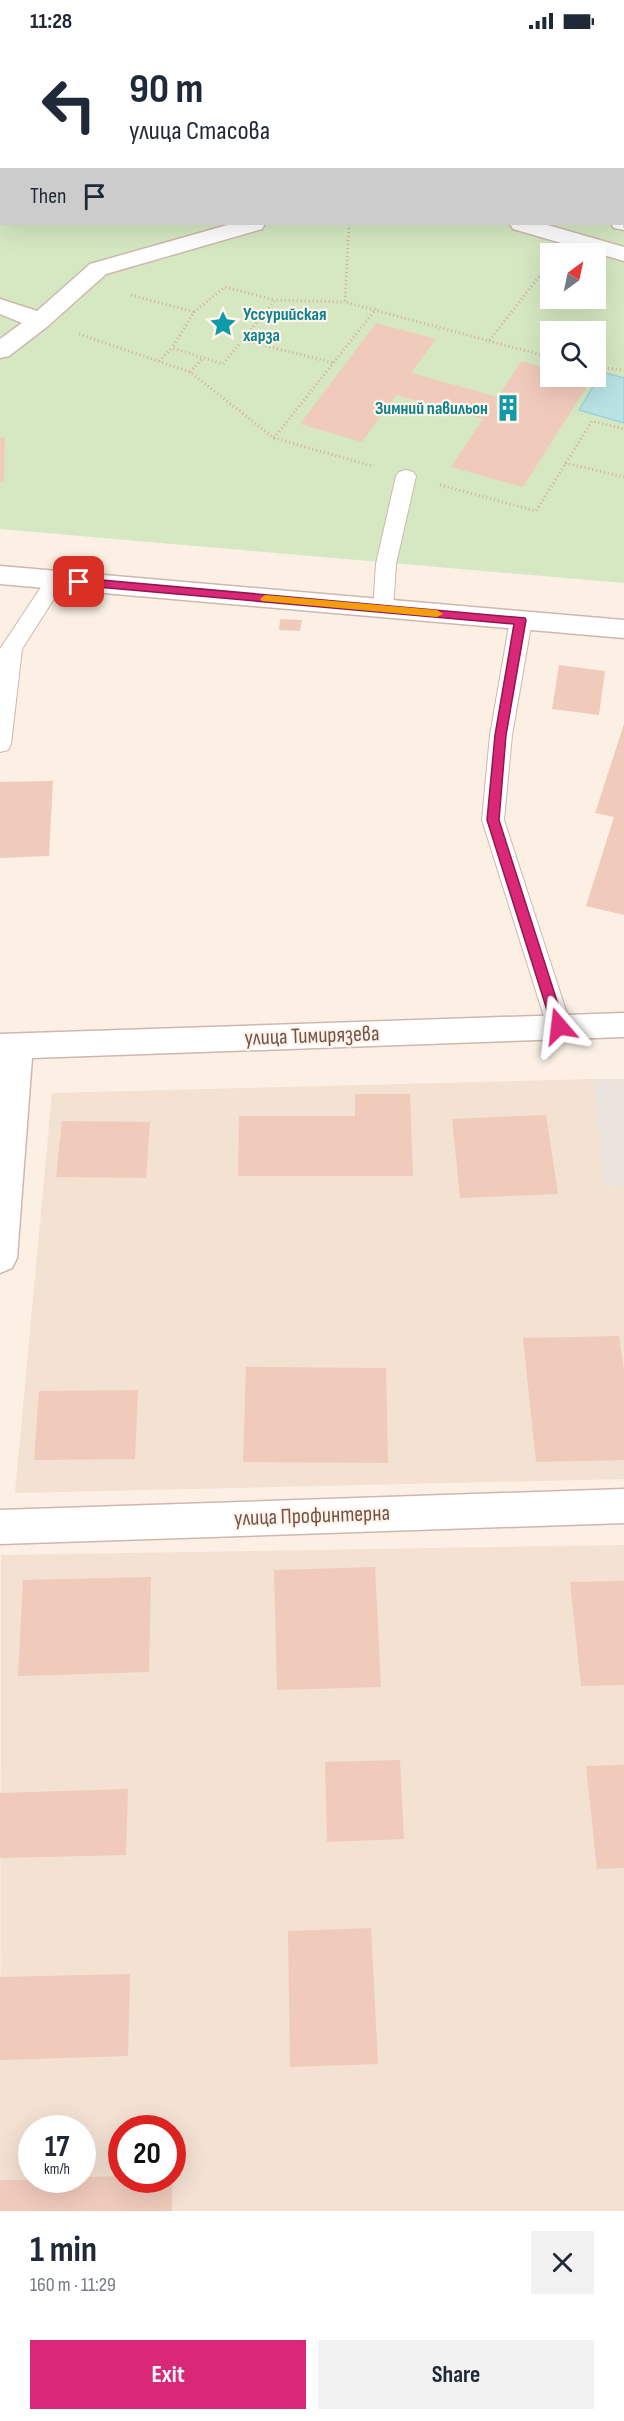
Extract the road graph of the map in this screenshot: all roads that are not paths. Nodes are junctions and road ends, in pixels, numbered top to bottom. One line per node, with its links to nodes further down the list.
1 (251, 225): 5 (street)
2 (524, 225): 3 (street)
3 (624, 254)
4 (0, 306): 5 (street)
5 (40, 321): 6 (street)
6 (0, 351)
7 (405, 476): 10 (lane)
8 (0, 575): 9 (street)
9 (56, 580): 10 (street); 13 (lane)
10 (383, 609): 11 (street)
11 (521, 620): 12 (street); 15 (lane)
12 (624, 629)
13 (0, 744)
14 (624, 1025): 15 (street, улица Тимирязева)
15 (559, 1026): 16 (street, улица Тимирязева)
16 (8, 1047): 17 (street)
17 (0, 1258)
18 (624, 1506): 19 (street, улица Профинтерна)
19 (0, 1527)

